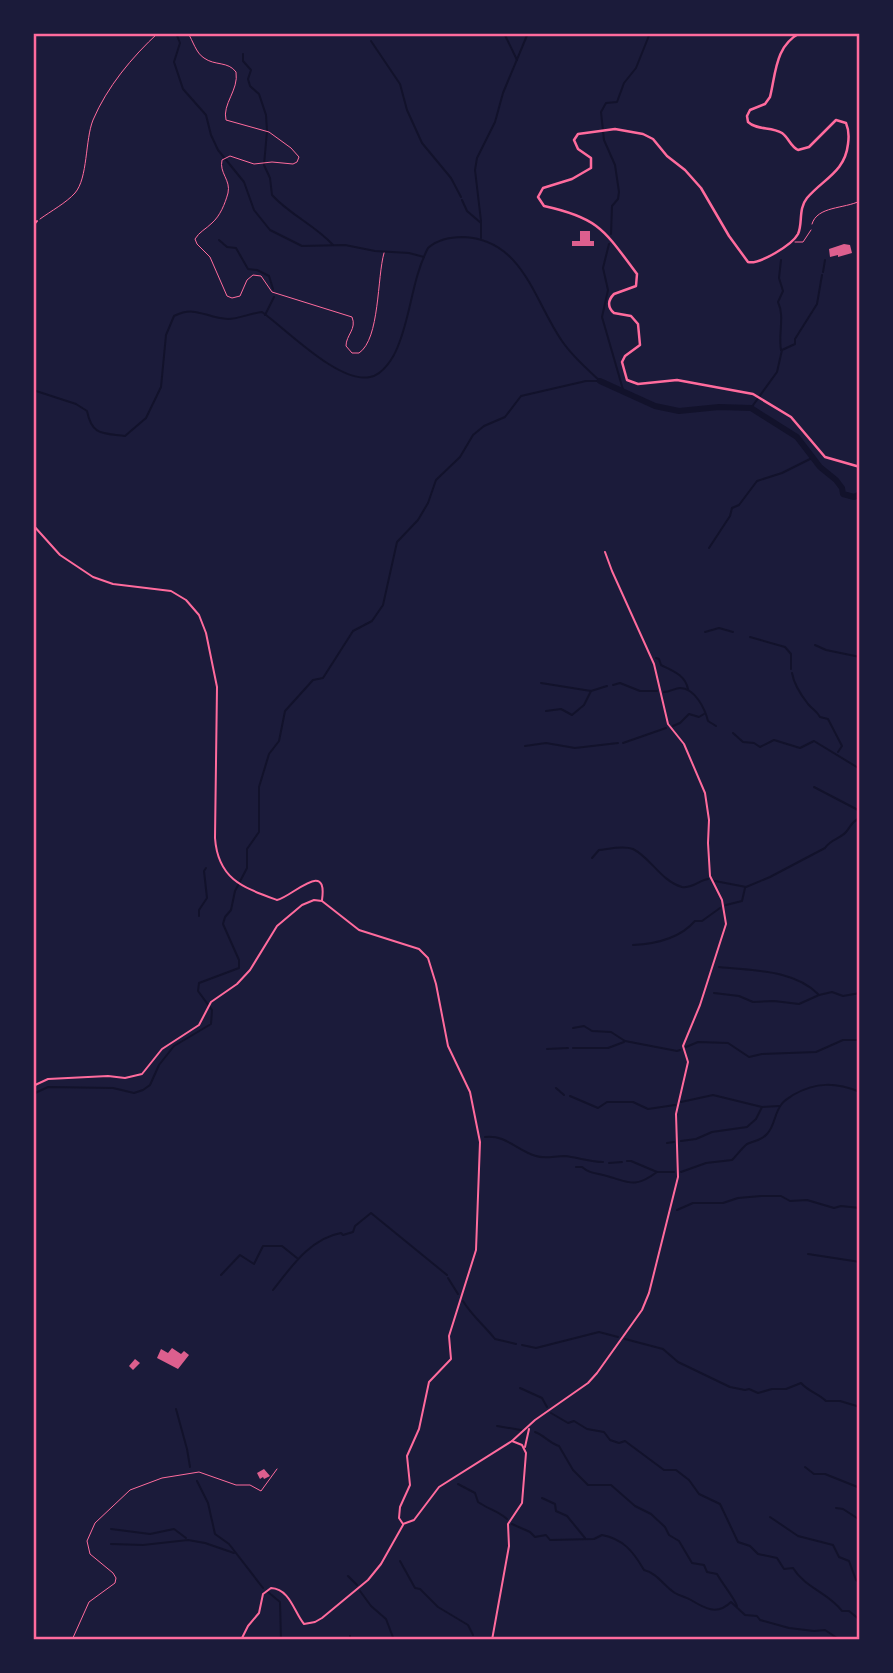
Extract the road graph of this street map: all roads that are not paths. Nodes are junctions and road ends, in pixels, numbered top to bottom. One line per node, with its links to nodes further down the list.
1 (800, 33): 5 (street)
2 (37, 221): 3 (street)
3 (33, 226)
4 (811, 230): 5 (lane)
5 (793, 241): 6 (street)
6 (860, 467)
7 (33, 525): 9 (street)
8 (605, 552): 11 (street)
9 (322, 901): 10 (street); 15 (street)
10 (33, 1086)
11 (530, 1427): 12 (street); 13 (street)
12 (512, 1441): 13 (street); 15 (street)
13 (525, 1448): 18 (street)
14 (277, 1469): 16 (lane)
15 (403, 1524): 17 (street)
16 (72, 1640)
17 (241, 1640)
18 (492, 1640)

